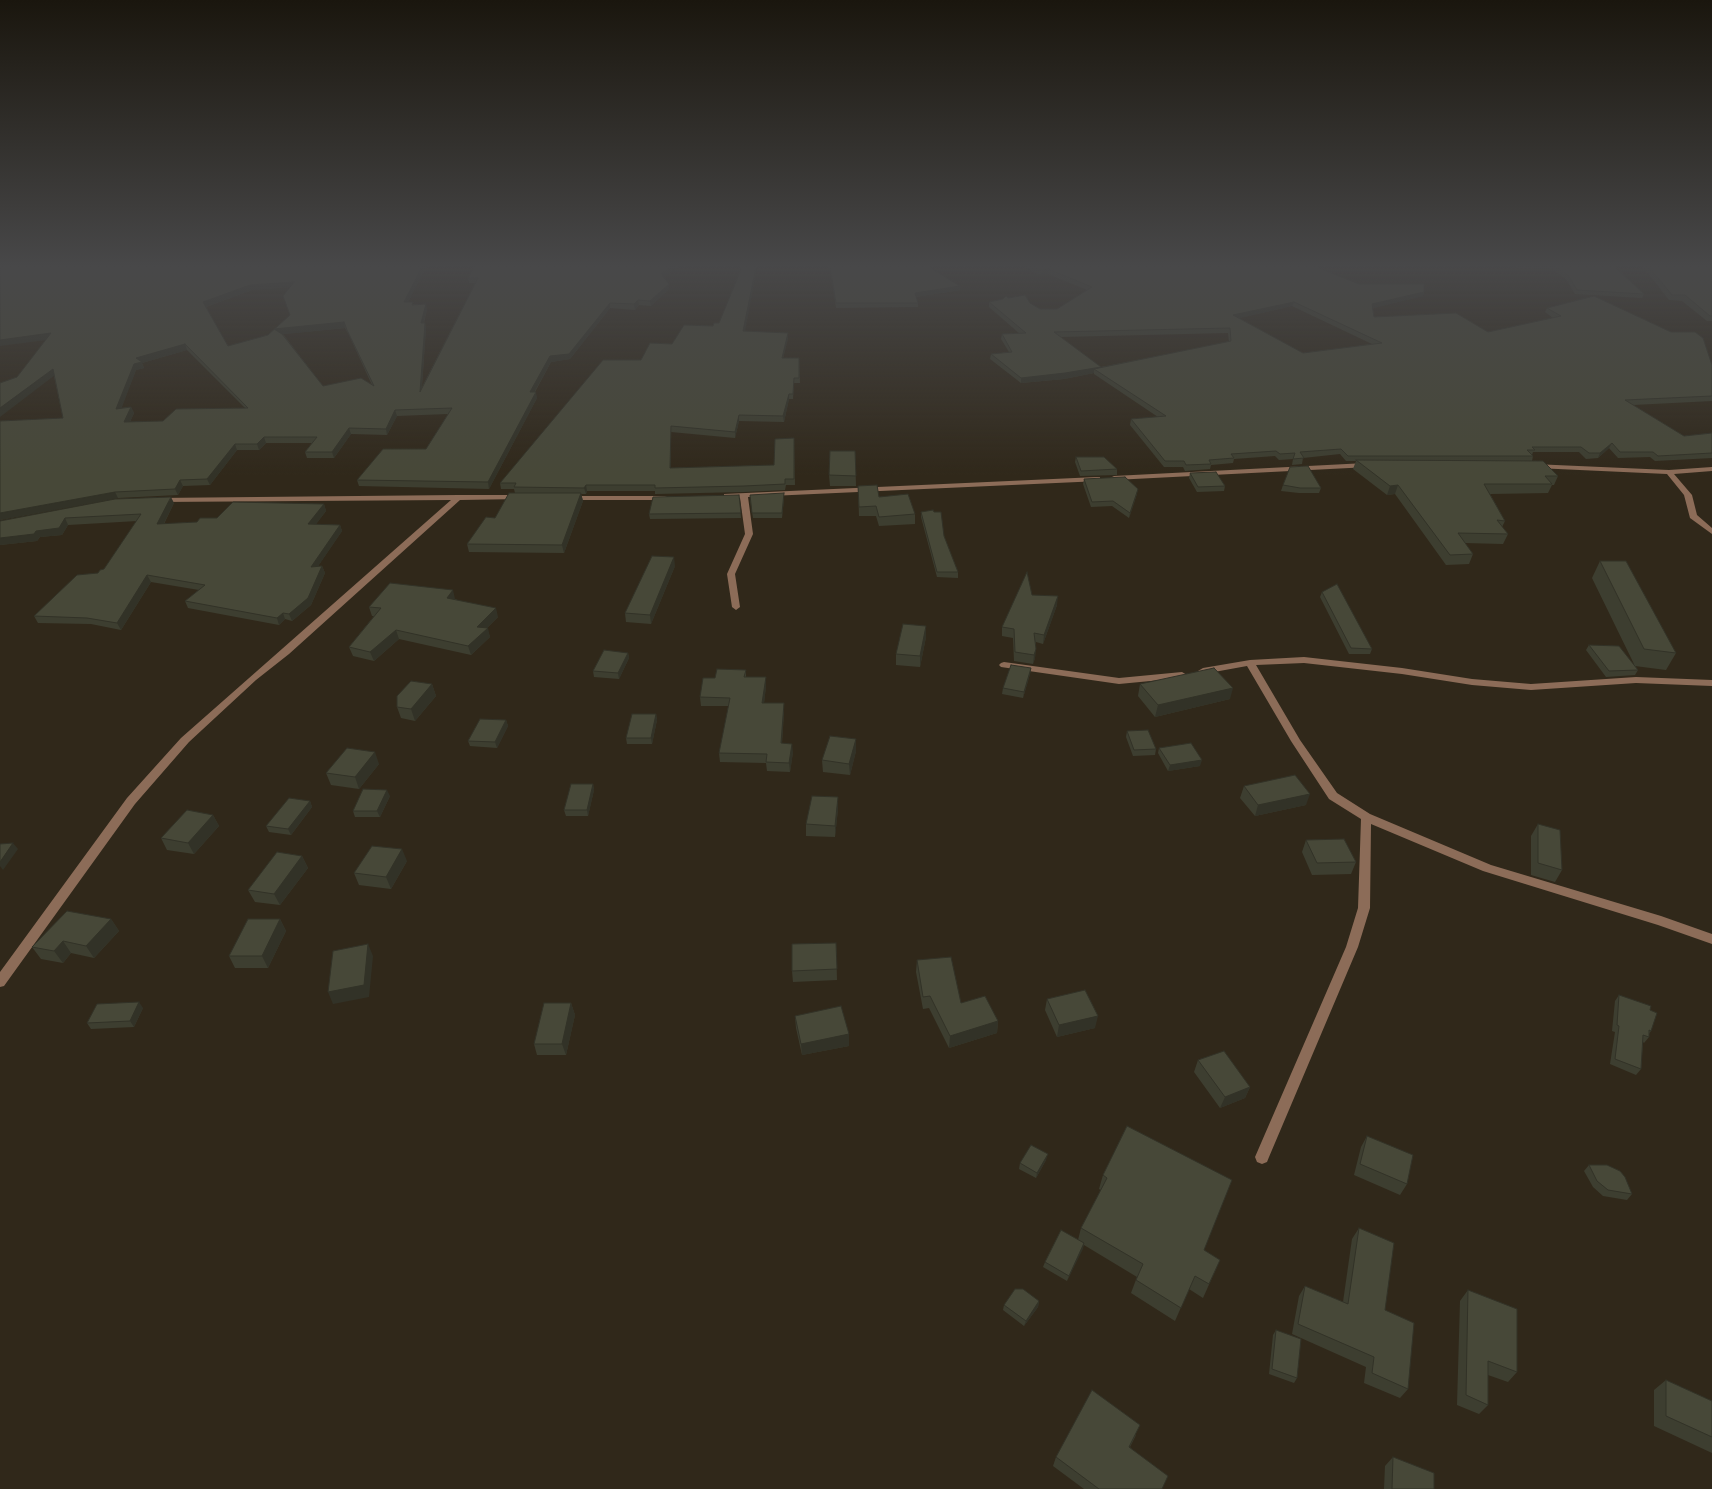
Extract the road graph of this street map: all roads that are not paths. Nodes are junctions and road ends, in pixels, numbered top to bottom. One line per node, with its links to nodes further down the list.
1 (1371, 465): 6 (street)
2 (1531, 466): 4 (street)
3 (1712, 469): 4 (street)
4 (1670, 472): 12 (street)
5 (717, 496): 6 (street)
6 (744, 496): 13 (street)
7 (459, 497): 8 (street); 11 (street); 19 (street)
8 (527, 497)
9 (556, 498): 10 (street)
10 (671, 498)
11 (146, 501)
12 (1712, 532)
13 (736, 607)
14 (1250, 663): 15 (street); 16 (street); 17 (street)
15 (1004, 665)
16 (1712, 683)
17 (1366, 818): 18 (street); 20 (street)
18 (1712, 939)
19 (0, 982)
20 (1262, 1157)

